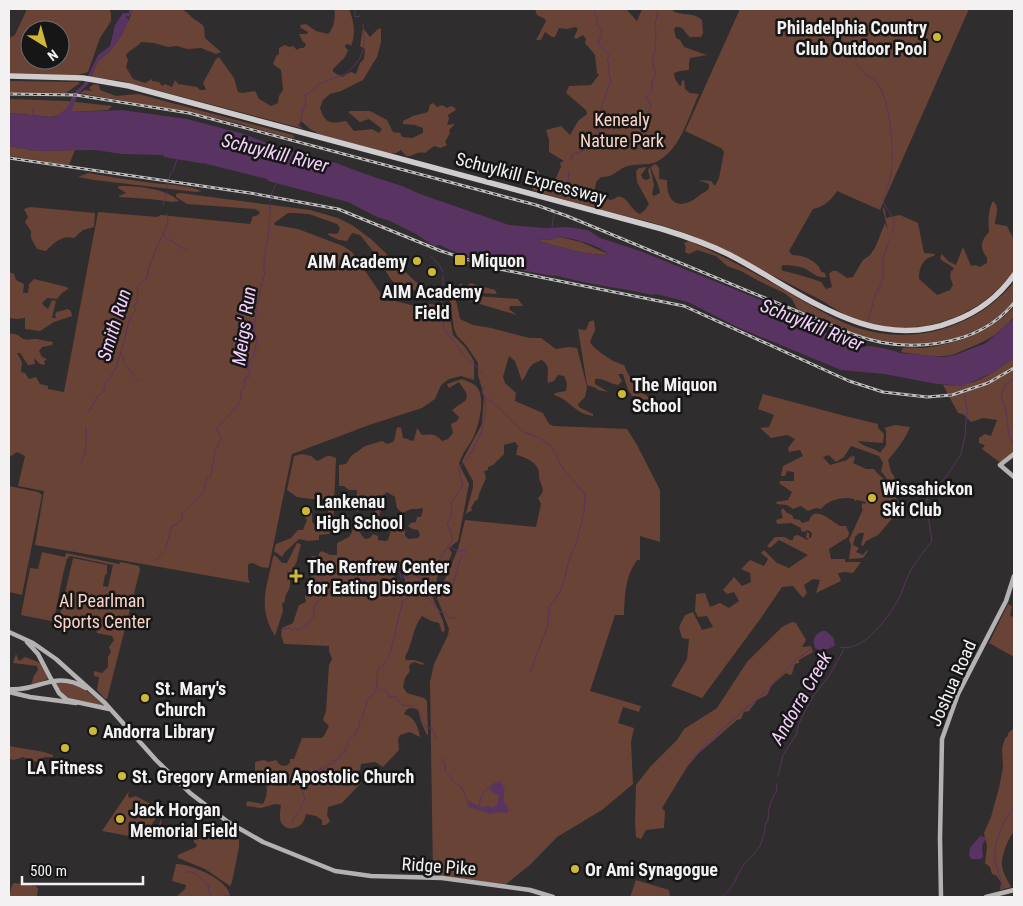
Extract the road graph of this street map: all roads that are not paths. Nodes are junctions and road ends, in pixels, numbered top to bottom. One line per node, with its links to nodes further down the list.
1 (9, 78): 2 (highway, Schuylkill Expressway)
2 (1014, 277)
3 (1014, 454): 4 (main road)
4 (1014, 477)
5 (1014, 576): 16 (main road, Joshua Road)
6 (9, 632): 7 (main road)
7 (15, 635): 8 (main road, Ridge Pike); 12 (main road)
8 (77, 681): 9 (main road); 13 (main road, Ridge Pike)
9 (39, 685): 10 (main road); 11 (main road)
10 (9, 690): 11 (main road)
11 (41, 699): 12 (main road)
12 (76, 703): 13 (main road)
13 (109, 709): 15 (main road, Ridge Pike)
14 (1014, 890): 17 (main road)
15 (553, 897)
16 (941, 897)
17 (986, 897)

